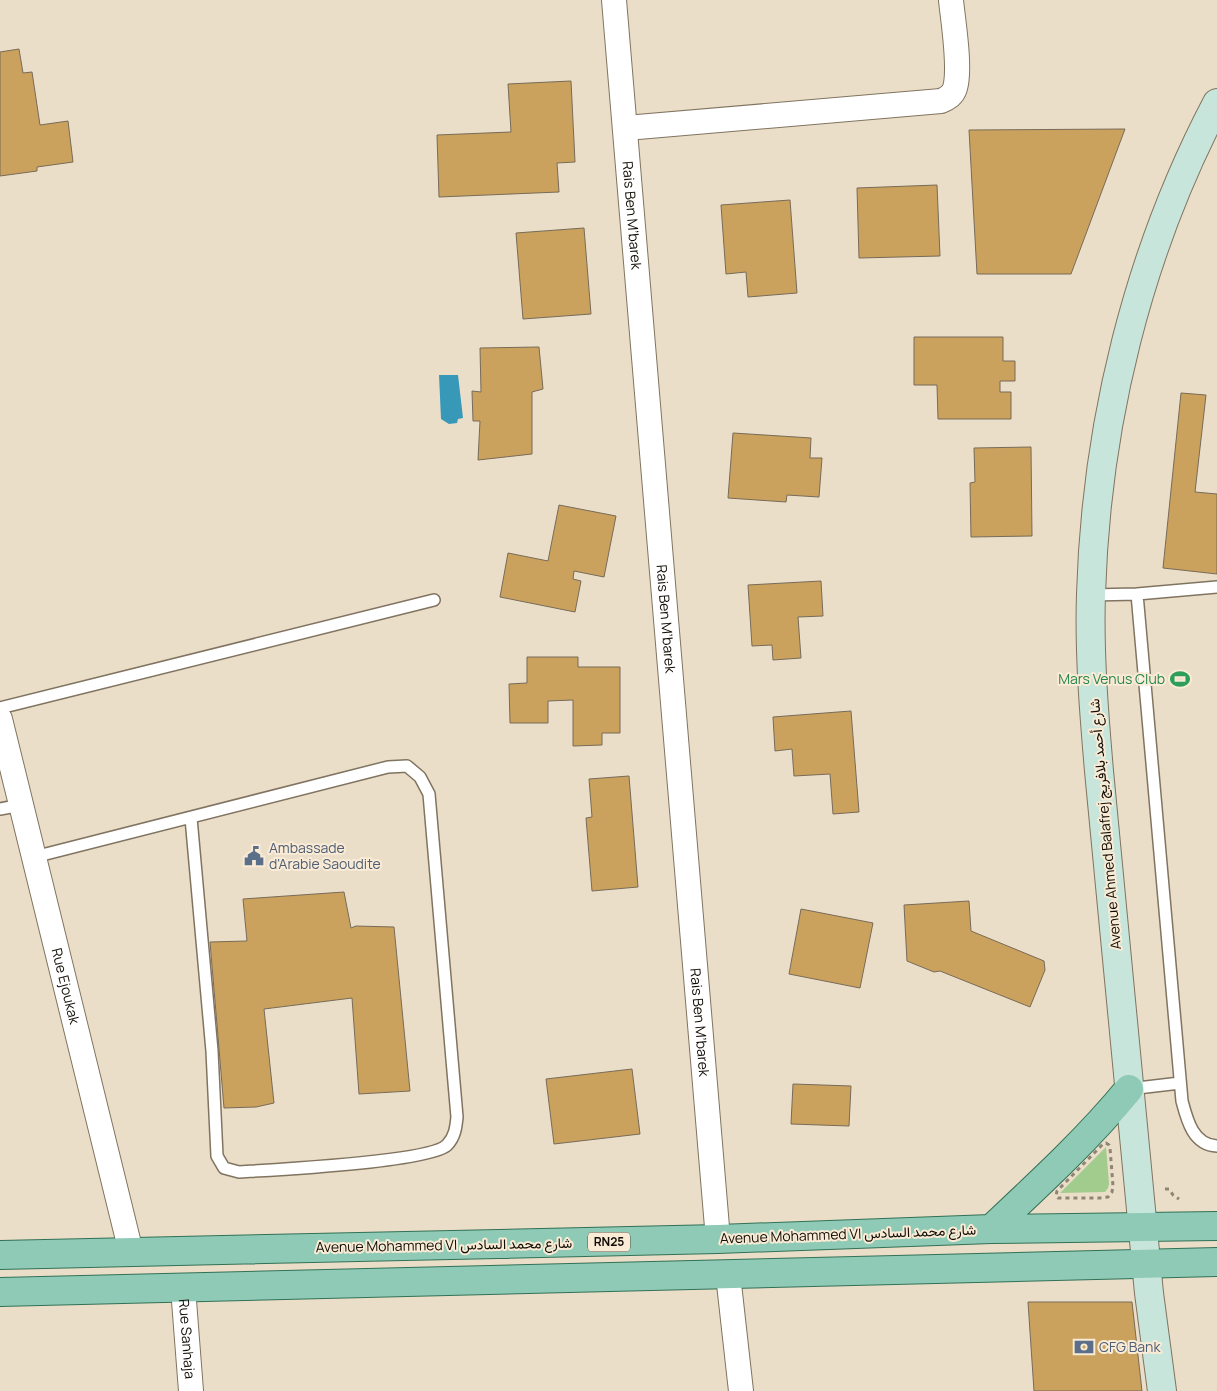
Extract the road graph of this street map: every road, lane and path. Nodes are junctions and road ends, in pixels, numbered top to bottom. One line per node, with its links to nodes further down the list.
1 (614, 0): 4 (street, Rais Ben M’barek)
2 (951, 0): 4 (street)
3 (1217, 103): 7 (main road, Avenue Ahmed Balafrej شارع أحمد بلافريج)
4 (626, 128): 21 (street, Rais Ben M’barek)
5 (1217, 586): 6 (lane)
6 (1137, 594): 7 (lane); 14 (lane)
7 (1091, 595): 15 (main road, Avenue Ahmed Balafrej شارع أحمد بلافريج)
8 (434, 600): 9 (lane)
9 (0, 708)
10 (0, 719): 11 (street, Rue Ejoukak)
11 (11, 807): 13 (street, Rue Ejoukak)
12 (191, 818): 12 (lane); 13 (lane)
13 (34, 857): 22 (street, Rue Ejoukak)
14 (1180, 1083): 15 (lane); 16 (lane)
15 (1129, 1089): 18 (main road, Avenue Ahmed Balafrej شارع أحمد بلافريج); 20 (main road)
16 (1217, 1146)
17 (1100, 1198): 17 (path)
18 (1143, 1226): 19 (main road, Avenue Mohammed VI شارع محمد السادس / RN25); 20 (main road, Avenue Mohammed VI شارع محمد السادس / RN25); 25 (main road, Avenue Ahmed Balafrej شارع أحمد بلافريج)
19 (1217, 1226)
20 (991, 1229): 21 (main road, Avenue Mohammed VI شارع محمد السادس / RN25)
21 (718, 1239): 22 (main road, Avenue Mohammed VI شارع محمد السادس / RN25)
22 (131, 1252): 23 (main road, Avenue Mohammed VI شارع محمد السادس / RN25)
23 (0, 1255)
24 (1217, 1262): 25 (main road)
25 (1146, 1264): 26 (main road); 31 (main road, Avenue Ahmed Balafrej شارع أحمد بلافريج)
26 (728, 1275): 27 (main road); 30 (street)
27 (183, 1288): 28 (main road); 29 (street, Rue Sanhaja)
28 (0, 1292)
29 (191, 1391)
30 (740, 1391)
31 (1162, 1391)

